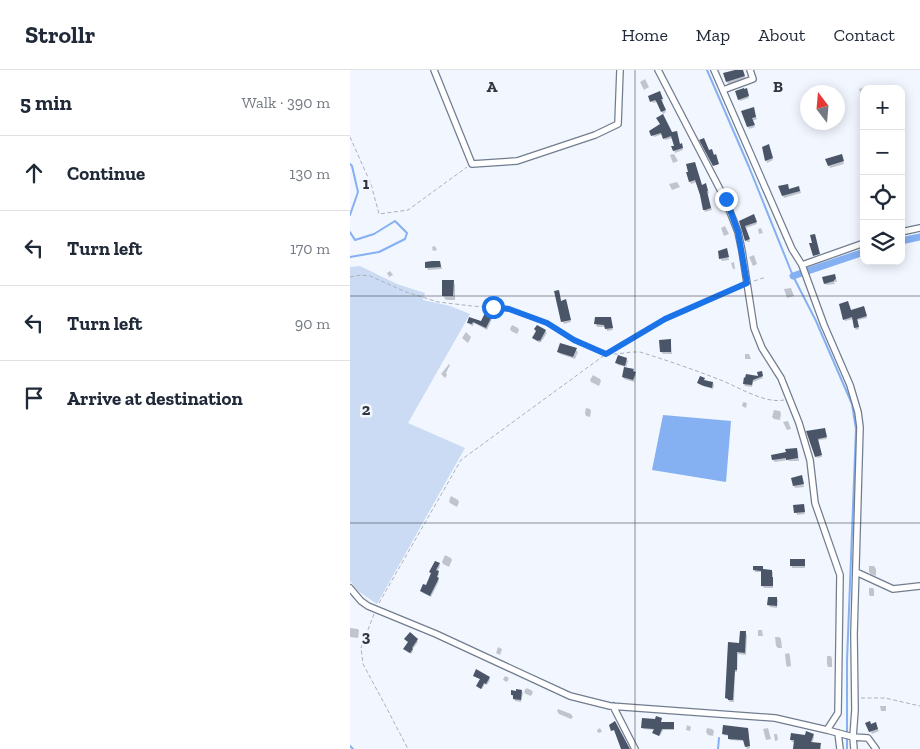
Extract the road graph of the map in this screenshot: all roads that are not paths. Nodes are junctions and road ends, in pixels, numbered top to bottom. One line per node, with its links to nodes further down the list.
1 (434, 70): 2 (street)
2 (620, 70)
3 (658, 70): 15 (street)
4 (714, 70): 6 (street)
5 (750, 70): 6 (street)
6 (723, 90): 10 (street)
7 (920, 228): 8 (street)
8 (905, 231)
9 (860, 244): 10 (street)
10 (802, 265): 11 (street)
11 (856, 572): 12 (street); 16 (street)
12 (920, 586)
13 (350, 588): 14 (street)
14 (613, 706): 15 (street); 17 (street)
15 (827, 730): 16 (street)
16 (846, 735): 18 (street); 19 (street); 20 (street)
17 (635, 749)
18 (840, 749)
19 (854, 749)
20 (876, 749)

